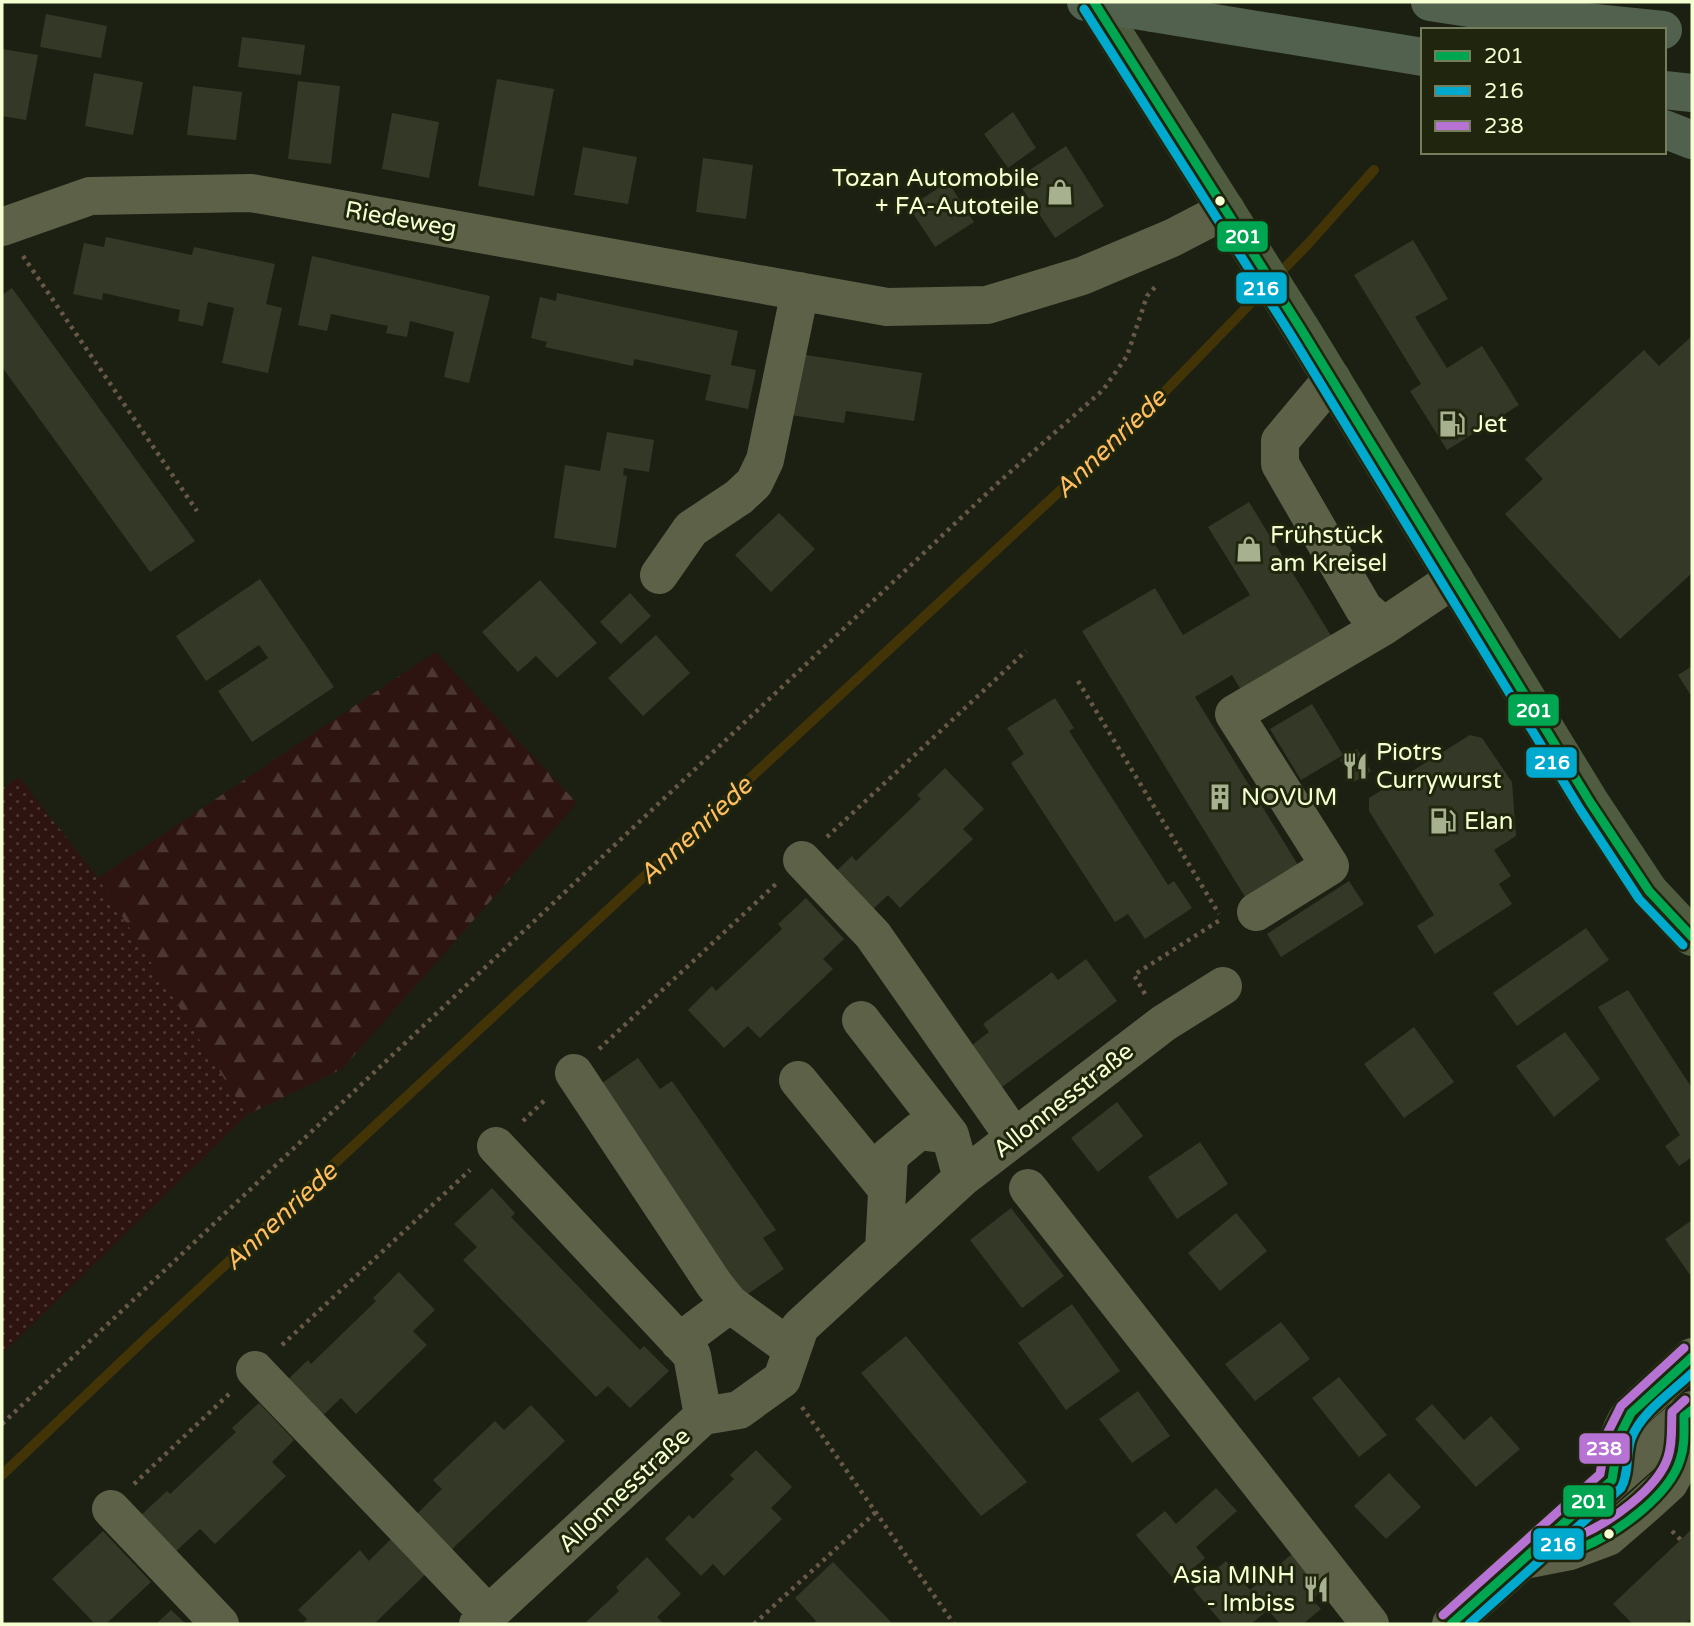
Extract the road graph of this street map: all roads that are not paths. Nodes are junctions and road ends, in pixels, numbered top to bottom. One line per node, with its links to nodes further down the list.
1 (1086, 2): 7 (highway, bridge)
2 (1094, 2): 12 (main road)
3 (1430, 2): 4 (highway)
4 (1644, 28)
5 (1666, 30): 6 (highway)
6 (1692, 33)
7 (1421, 57)
8 (1666, 90): 9 (highway)
9 (1692, 93)
10 (1666, 130): 11 (highway)
11 (1692, 141)
12 (1226, 210): 14 (street, Riedeweg); 15 (main road)
13 (2, 227): 14 (street, Riedeweg)
14 (800, 291): 16 (street)
15 (1332, 379): 17 (main road); 18 (street)
16 (659, 575)
17 (1454, 579): 18 (street); 21 (main road)
18 (1384, 626): 20 (street)
19 (802, 860): 27 (street)
20 (1256, 912)
21 (1692, 937)
22 (1223, 986): 27 (street, Allonnesstraße)
23 (861, 1020): 26 (street)
24 (574, 1073): 34 (street)
25 (798, 1080): 31 (street)
26 (950, 1135): 29 (street, Allonnesstraße); 31 (street)
27 (1014, 1137): 29 (street, Allonnesstraße)
28 (496, 1146): 35 (street)
29 (962, 1178): 32 (street, Allonnesstraße)
30 (1028, 1188): 47 (street)
31 (887, 1189): 32 (street)
32 (884, 1250): 37 (street, Allonnesstraße)
33 (1103, 1250): 48 (street)
34 (730, 1304): 35 (street); 37 (street)
35 (679, 1342): 40 (street)
36 (1692, 1357): 41 (street)
37 (787, 1364): 40 (street, Allonnesstraße)
38 (255, 1370): 44 (street)
39 (1688, 1413): 41 (street); 43 (street)
40 (703, 1416): 44 (street, Allonnesstraße)
41 (1612, 1480): 43 (street)
42 (111, 1509): 46 (street)
43 (1522, 1561): 45 (street)
44 (484, 1619)
45 (1459, 1622)
46 (220, 1624)
47 (1370, 1624)
48 (1396, 1624)

